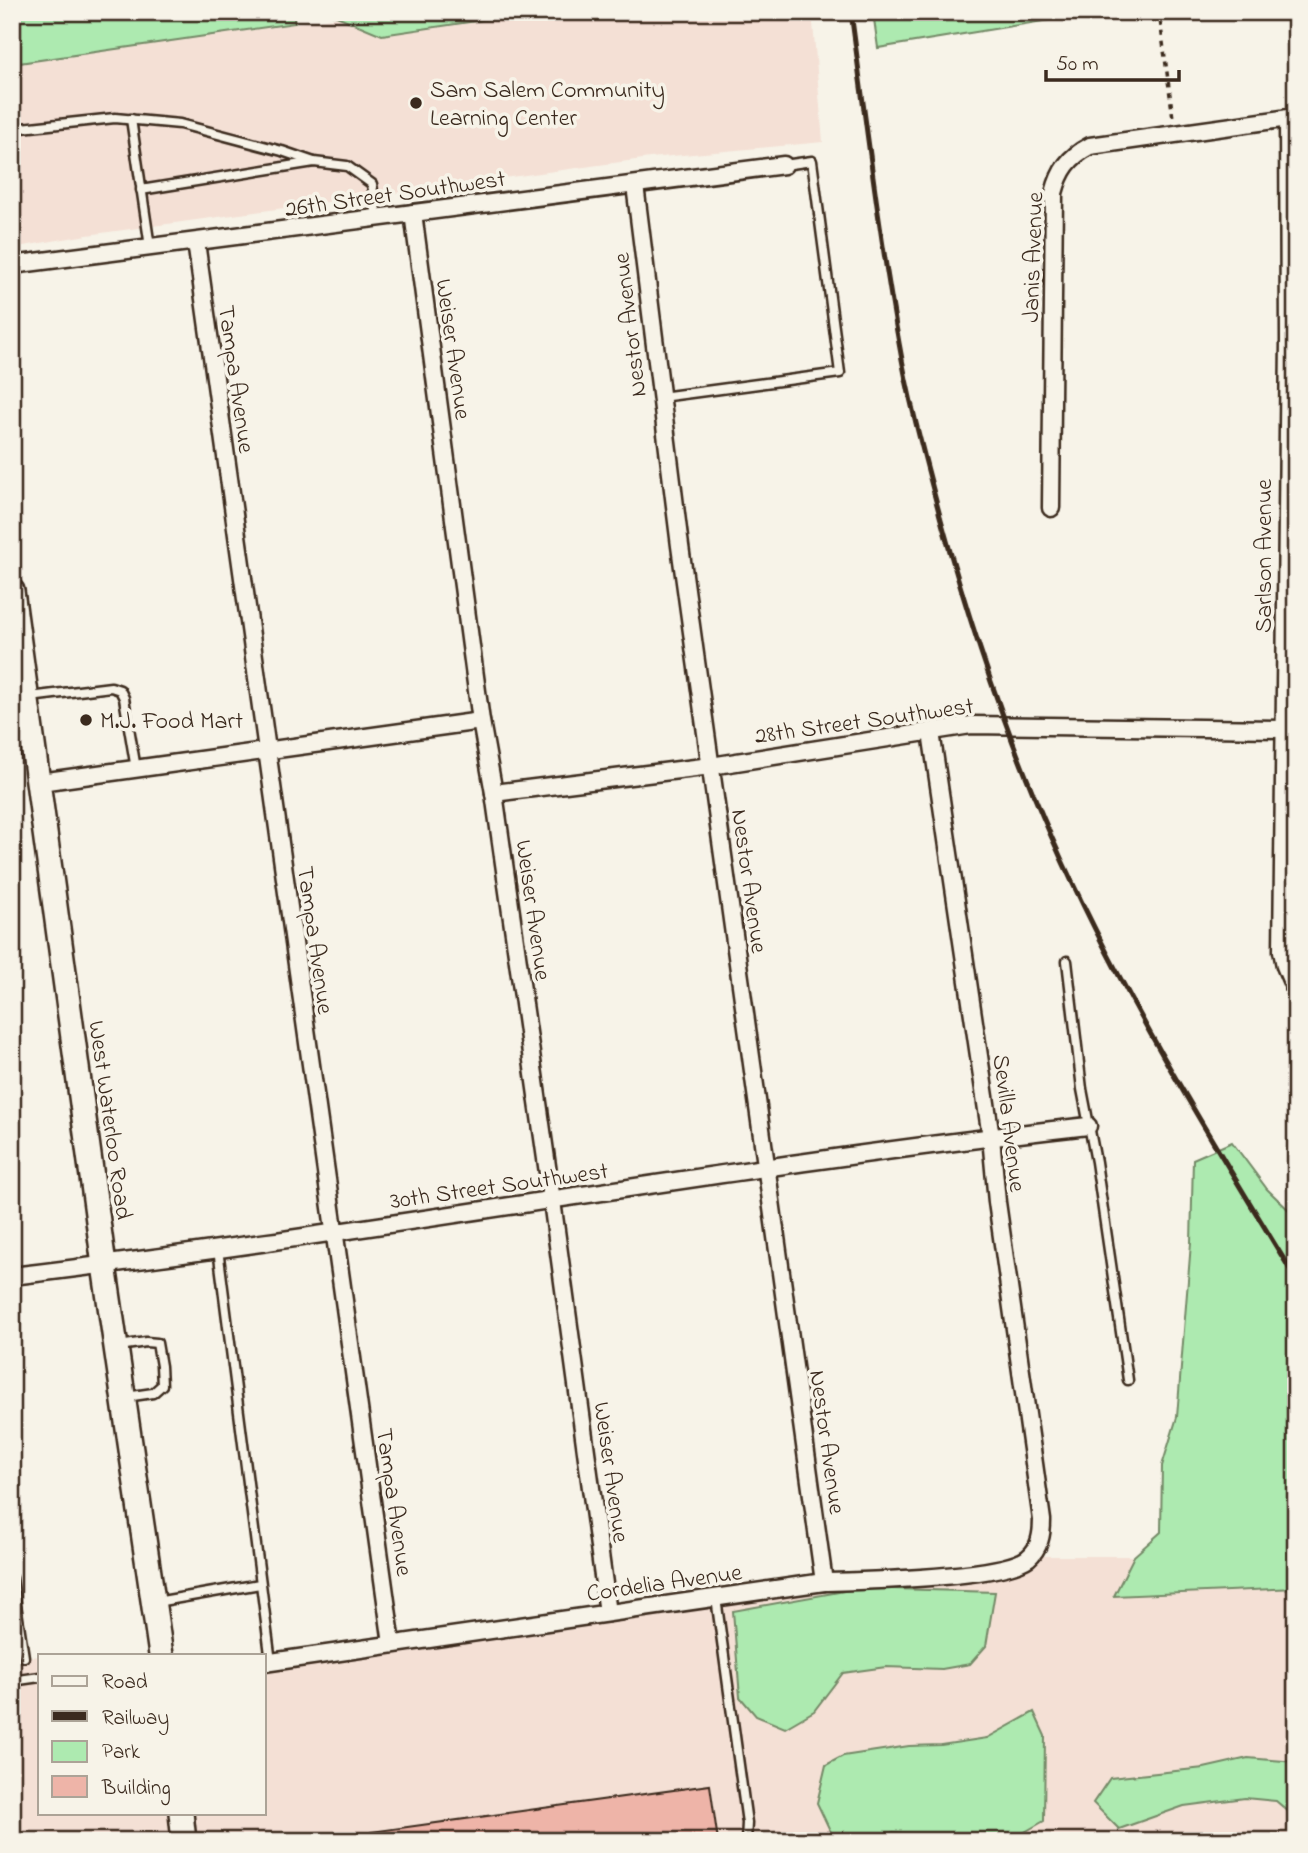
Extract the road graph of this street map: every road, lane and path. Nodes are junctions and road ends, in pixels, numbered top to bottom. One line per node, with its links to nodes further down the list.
1 (1159, 12): 5 (path)
2 (1292, 118): 5 (street, Janis Avenue); 15 (street, Sarlson Avenue)
3 (131, 119): 4 (lane); 6 (lane); 9 (lane)
4 (12, 129)
5 (1175, 133): 17 (street, Janis Avenue)
6 (314, 162): 9 (lane); 11 (lane)
7 (784, 165): 8 (street, 26th Street Southwest); 16 (lane)
8 (635, 185): 10 (street, 26th Street Southwest); 16 (street, Nestor Avenue)
9 (141, 190): 13 (lane)
10 (413, 213): 11 (street, 26th Street Southwest); 20 (street, Weiser Avenue)
11 (377, 217): 12 (street, 26th Street Southwest)
12 (196, 242): 13 (street, 26th Street Southwest); 23 (street, Tampa Avenue)
13 (149, 247): 14 (street, 26th Street Southwest)
14 (12, 265)
15 (1292, 340): 21 (street, Sarlson Avenue)
16 (661, 397): 24 (street, Nestor Avenue)
17 (1051, 508)
18 (12, 591): 19 (main road, West Waterloo Road)
19 (27, 697): 25 (lane); 26 (main road, West Waterloo Road)
20 (481, 721): 23 (street); 27 (street, Weiser Avenue)
21 (1285, 729): 22 (street, 28th Street Southwest); 29 (street, Sarlson Avenue)
22 (931, 732): 24 (street, 28th Street Southwest); 31 (street, Sevilla Avenue)
23 (265, 751): 25 (street); 34 (street, Tampa Avenue)
24 (711, 766): 27 (street, 28th Street Southwest); 32 (street, Nestor Avenue)
25 (136, 769): 26 (street)
26 (40, 782): 36 (main road, West Waterloo Road)
27 (494, 793): 33 (street, Weiser Avenue)
28 (1068, 961): 30 (lane)
29 (1296, 992)
30 (1088, 1126): 31 (street, 30th Street Southwest); 39 (lane)
31 (991, 1137): 32 (street, 30th Street Southwest); 41 (street, Sevilla Avenue)
32 (766, 1168): 33 (street, 30th Street Southwest); 43 (street, Nestor Avenue)
33 (552, 1201): 34 (street, 30th Street Southwest); 47 (street, Weiser Avenue)
34 (334, 1232): 35 (street, 30th Street Southwest); 48 (street, Tampa Avenue)
35 (218, 1249): 36 (street, 30th Street Southwest); 44 (lane)
36 (104, 1265): 37 (street, 30th Street Southwest); 38 (main road, West Waterloo Road)
37 (12, 1276)
38 (116, 1346): 40 (main road, West Waterloo Road); 40 (lane)
39 (1128, 1380)
40 (123, 1398): 46 (main road, West Waterloo Road)
41 (1042, 1520): 43 (street, Cordelia Avenue)
42 (12, 1578): 50 (lane)
43 (824, 1582): 45 (street, Cordelia Avenue)
44 (260, 1584): 46 (lane); 51 (lane)
45 (716, 1598): 47 (street, Cordelia Avenue); 56 (lane)
46 (153, 1602): 49 (main road, West Waterloo Road)
47 (608, 1613): 48 (street, Cordelia Avenue)
48 (392, 1644): 51 (street, Cordelia Avenue)
49 (161, 1654)
50 (24, 1657)
51 (267, 1662)
52 (38, 1677): 53 (lane)
53 (12, 1681)
54 (181, 1814): 55 (main road)
55 (184, 1841)
56 (747, 1841)

